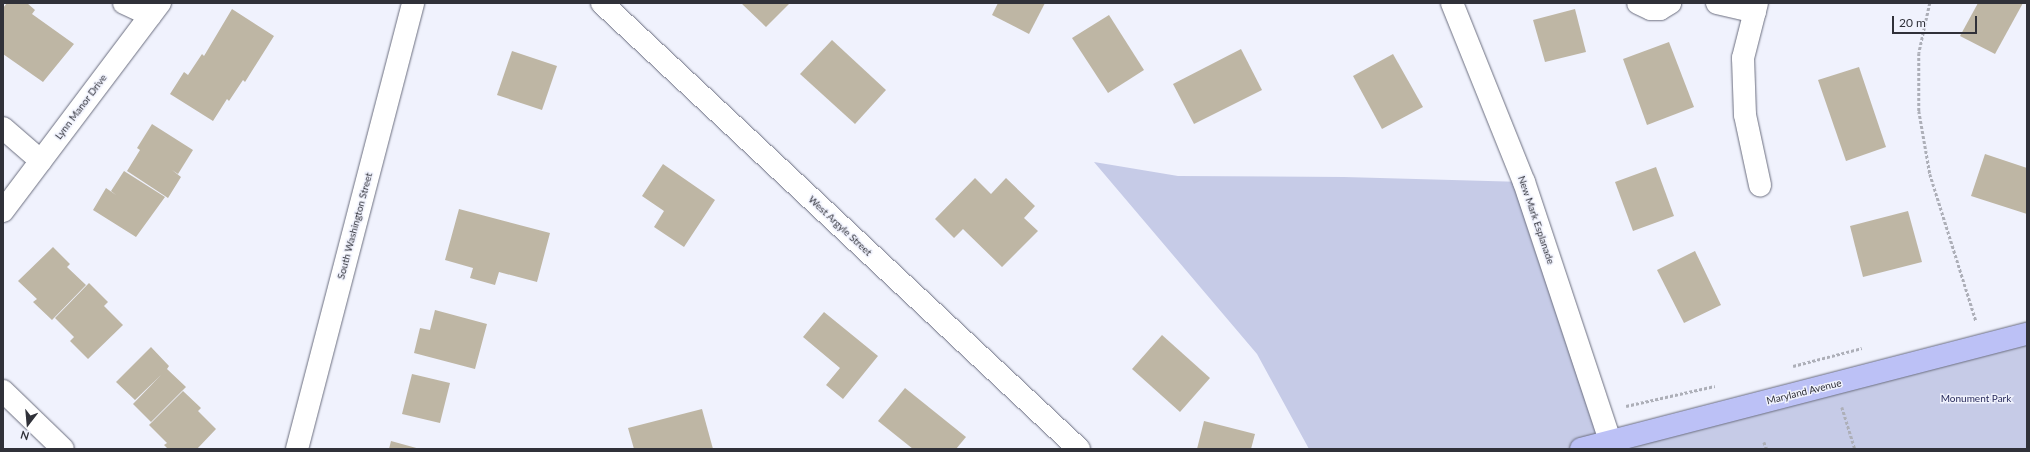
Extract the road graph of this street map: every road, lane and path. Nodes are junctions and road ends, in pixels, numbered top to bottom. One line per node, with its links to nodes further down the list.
1 (124, 3): 10 (street)
2 (413, 3): 25 (street, South Washington Street)
3 (602, 3): 23 (street, West Argyle Street)
4 (1452, 3): 20 (street, New Mark Esplanade)
5 (1638, 3): 6 (street)
6 (1670, 3)
7 (1717, 3): 9 (street)
8 (1930, 3): 15 (path)
9 (1756, 7): 13 (street)
10 (155, 9): 12 (street, Lynn Manor Drive)
11 (3, 128): 12 (street)
12 (41, 161): 14 (street, Lynn Manor Drive)
13 (1760, 185)
14 (3, 211)
15 (1976, 320)
16 (2027, 334): 17 (main road, Maryland Avenue)
17 (1834, 384): 21 (main road, Maryland Avenue); 28 (path)
18 (1718, 385): 20 (path)
19 (3, 391): 24 (street)
20 (1601, 412): 21 (street, New Mark Esplanade)
21 (1610, 441): 26 (main road, Maryland Avenue)
22 (1764, 442): 27 (path)
23 (1076, 446)
24 (63, 449)
25 (297, 449)
26 (1581, 449)
27 (1767, 449)
28 (1855, 449)

